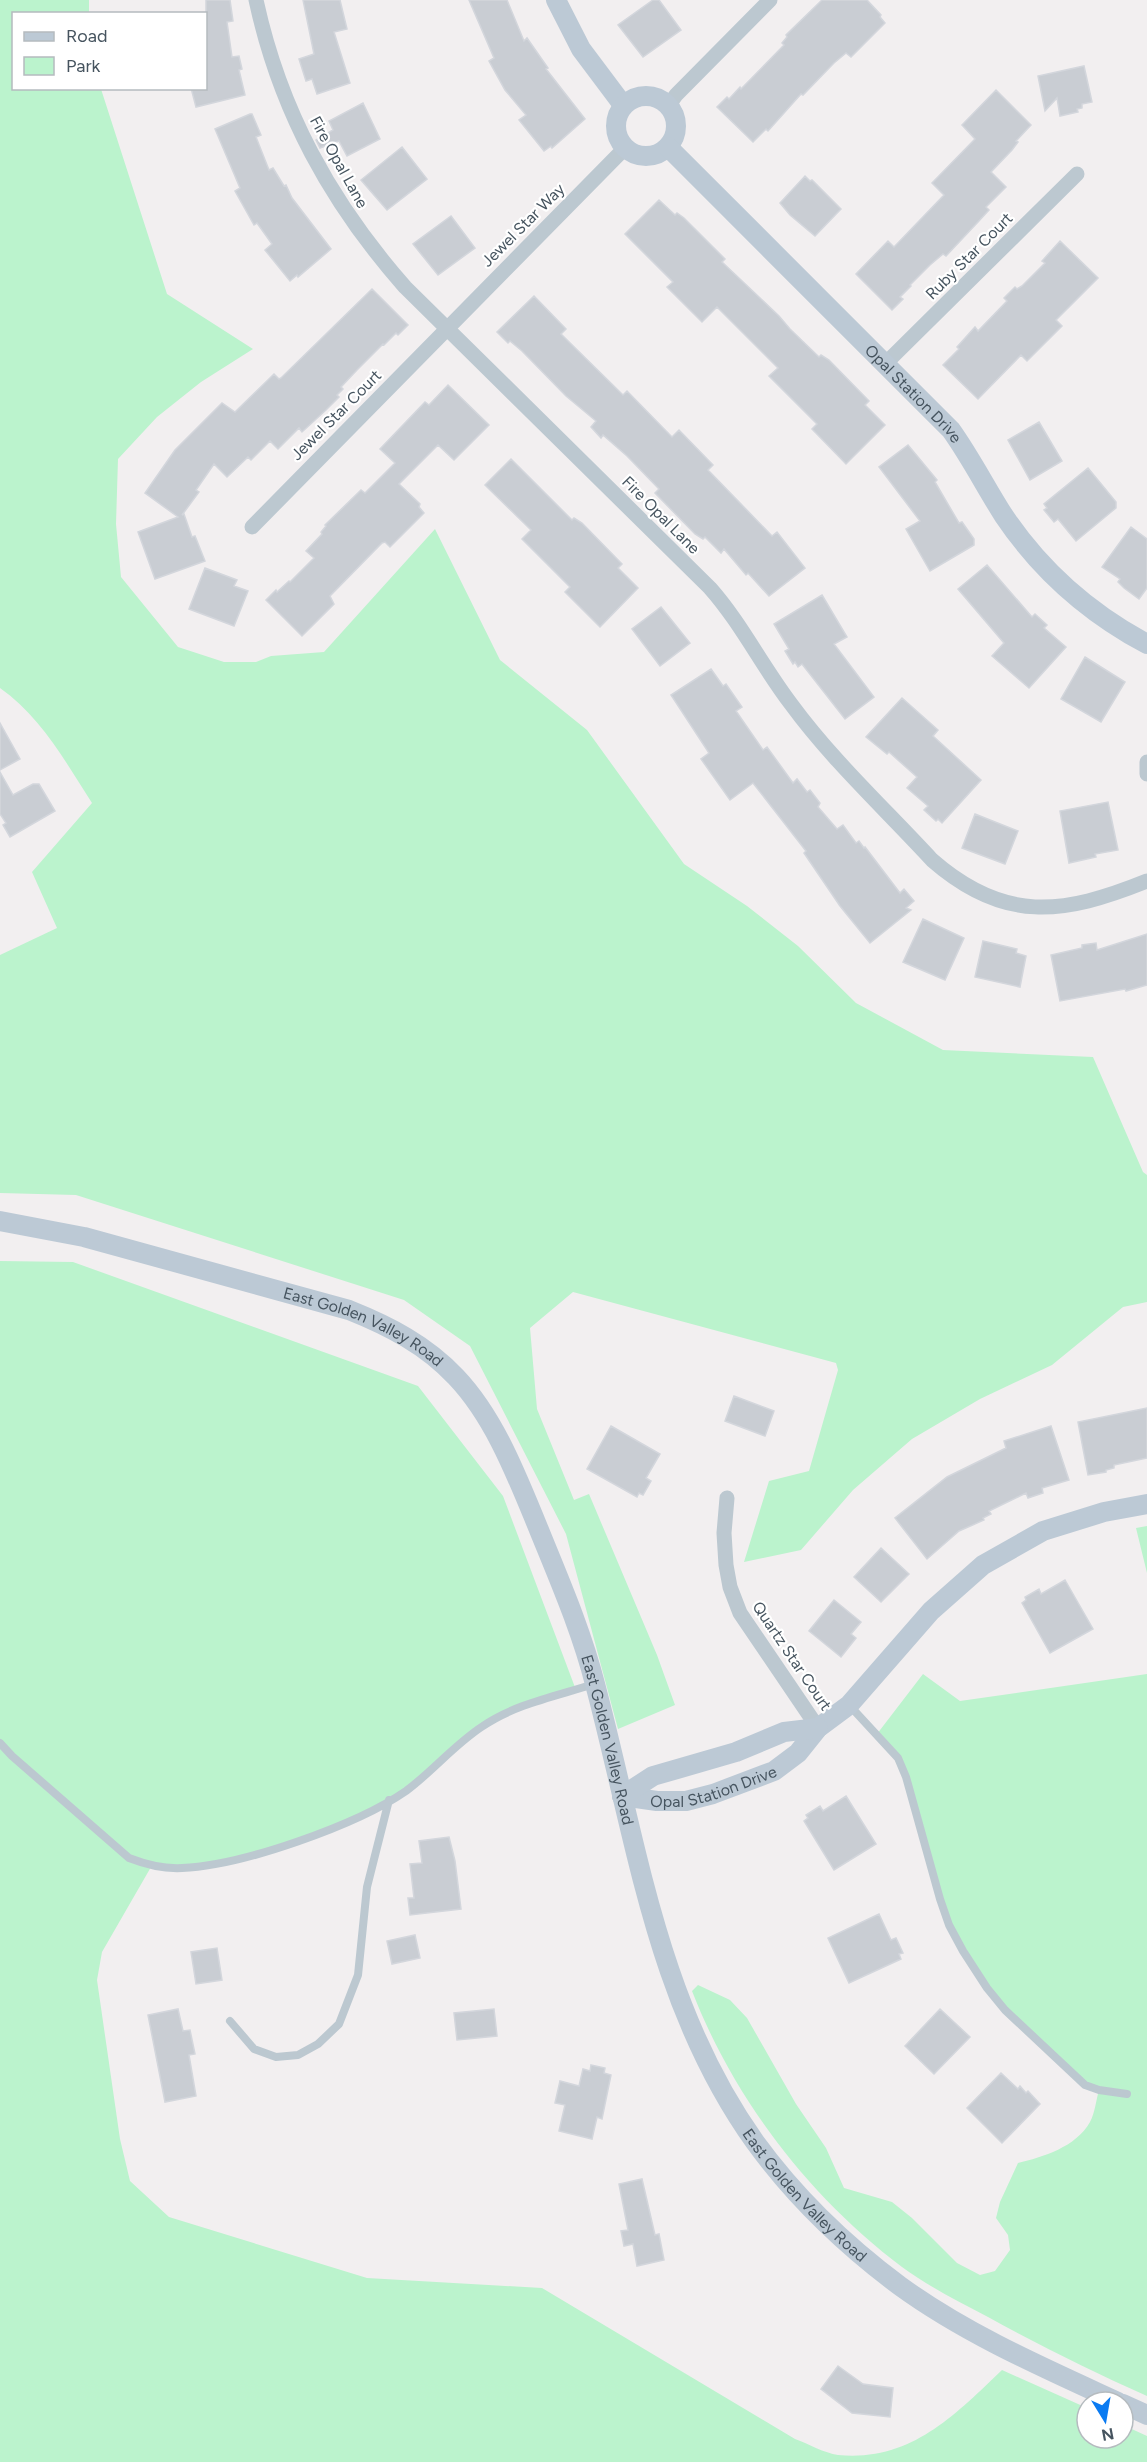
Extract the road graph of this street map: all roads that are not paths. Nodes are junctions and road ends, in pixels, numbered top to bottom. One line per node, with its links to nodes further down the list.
1 (256, 0): 9 (street, Fire Opal Lane)
2 (556, 0): 4 (street)
3 (770, 0): 5 (street)
4 (624, 105): 5 (street); 7 (street)
5 (669, 105): 6 (street)
6 (668, 147): 7 (street); 10 (street, Opal Station Drive)
7 (626, 148): 9 (street, Jewel Star Way)
8 (1077, 174): 10 (street, Ruby Star Court)
9 (447, 329): 11 (street, Jewel Star Court); 15 (street, Fire Opal Lane)
10 (886, 363): 12 (street, Opal Station Drive)
11 (252, 527)
12 (1147, 644)
13 (1147, 762): 14 (street)
14 (1147, 774)
15 (1147, 881)
16 (0, 1221): 19 (street, East Golden Valley Road)
17 (727, 1498): 21 (street, Quartz Star Court)
18 (1147, 1504): 20 (street, Opal Station Drive)
19 (595, 1684): 23 (street, East Golden Valley Road); 24 (lane)
20 (849, 1705): 21 (street, Opal Station Drive); 26 (lane)
21 (818, 1728): 23 (street, Opal Station Drive); 23 (street, Opal Station Drive)
22 (0, 1743): 24 (lane)
23 (622, 1796): 27 (street, East Golden Valley Road)
24 (389, 1800): 25 (lane)
25 (230, 2021)
26 (1127, 2094)
27 (1092, 2390)

